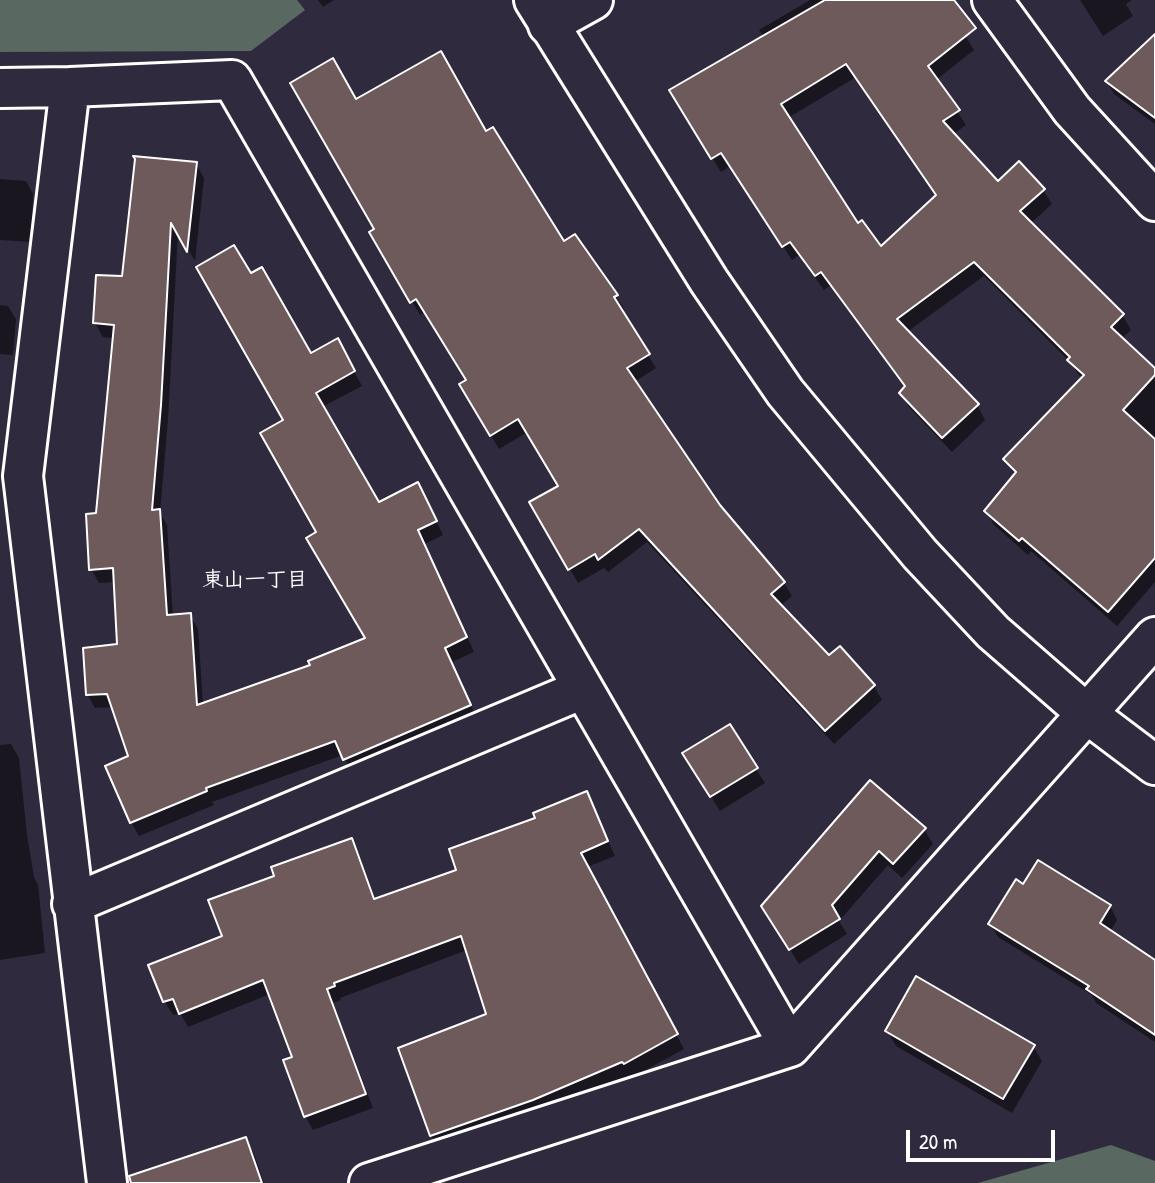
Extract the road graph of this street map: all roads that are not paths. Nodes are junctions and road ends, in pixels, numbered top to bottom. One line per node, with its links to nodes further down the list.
1 (593, 0): 3 (street)
2 (992, 0): 6 (street)
3 (541, 13): 10 (street)
4 (70, 87): 5 (street); 7 (street); 9 (street)
5 (0, 88)
6 (1155, 201)
7 (11, 476): 12 (street)
8 (1155, 638): 10 (street)
9 (583, 689): 12 (street); 13 (street)
10 (1086, 713): 11 (street); 13 (street)
11 (1155, 765)
12 (72, 904): 14 (street)
13 (790, 1047): 15 (street)
14 (107, 1183)
15 (369, 1183)

